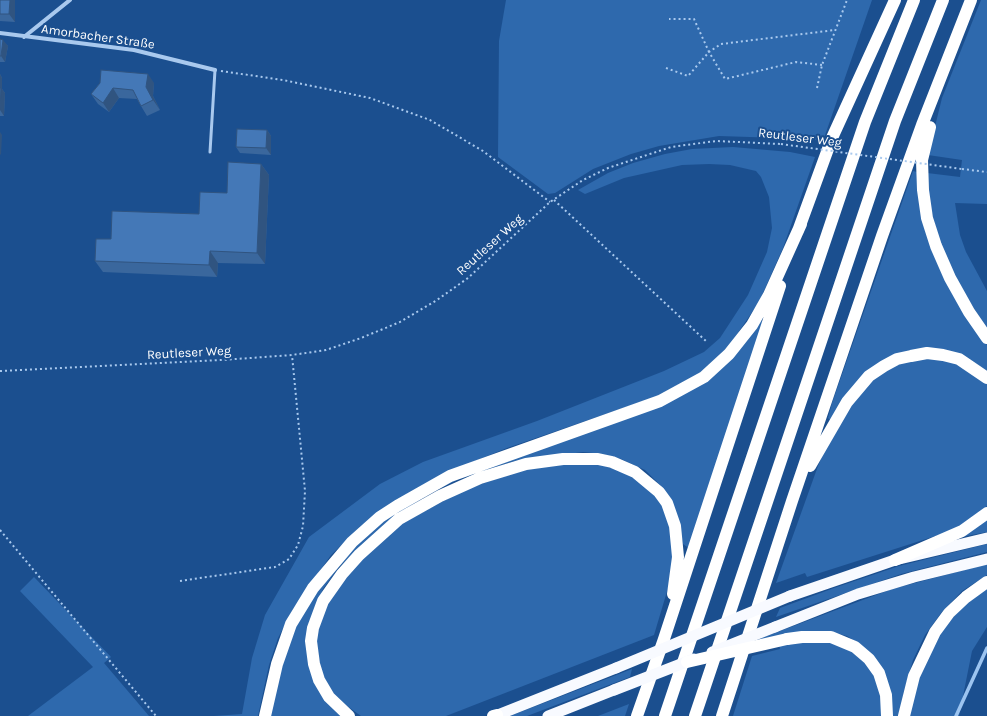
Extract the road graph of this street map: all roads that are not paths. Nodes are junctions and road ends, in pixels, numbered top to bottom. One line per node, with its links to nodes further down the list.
1 (70, 0): 7 (street)
2 (895, 0): 11 (highway)
3 (914, 0): 27 (highway)
4 (943, 0): 28 (highway)
5 (971, 0): 8 (highway)
6 (0, 33): 7 (street, Amorbacher Straße)
7 (24, 36): 9 (street, Amorbacher Straße)
8 (956, 37): 12 (highway); 14 (highway)
9 (215, 70): 10 (lane)
10 (210, 152)
11 (801, 224): 20 (highway); 22 (highway)
12 (987, 338)
13 (987, 378): 14 (highway)
14 (792, 501): 29 (highway)
15 (987, 513): 18 (highway)
16 (987, 538): 18 (highway)
17 (987, 559): 21 (highway, bridge)
18 (895, 560): 24 (highway, bridge)
19 (987, 582): 31 (highway)
20 (664, 639): 23 (highway); 26 (highway)
21 (687, 662): 25 (highway, bridge); 30 (highway, bridge)
22 (265, 716)
23 (349, 716)
24 (495, 716)
25 (548, 716)
26 (637, 716)
27 (665, 716)
28 (695, 716)
29 (722, 716)
30 (887, 716)
31 (904, 716)

